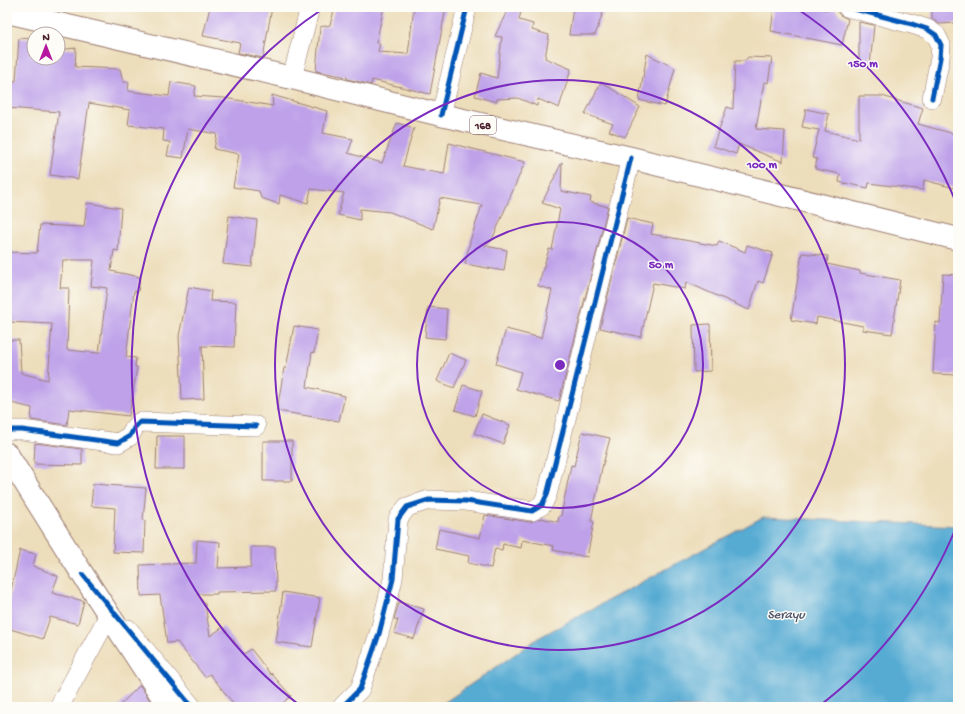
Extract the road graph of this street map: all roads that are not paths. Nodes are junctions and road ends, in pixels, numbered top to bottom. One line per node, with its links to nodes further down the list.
1 (310, 7): 5 (street)
2 (467, 7): 7 (street)
3 (847, 7): 6 (street)
4 (7, 12): 5 (main road, 168)
5 (292, 78): 7 (main road, 168)
6 (932, 98)
7 (442, 115): 8 (main road, 168)
8 (631, 158): 9 (main road, 168); 18 (street)
9 (958, 239)
10 (256, 426): 11 (street)
11 (7, 430)
12 (7, 454): 13 (main road)
13 (83, 575): 14 (main road); 17 (street)
14 (109, 615): 15 (street); 16 (main road)
15 (59, 707)
16 (169, 707)
17 (192, 707)
18 (342, 707)

